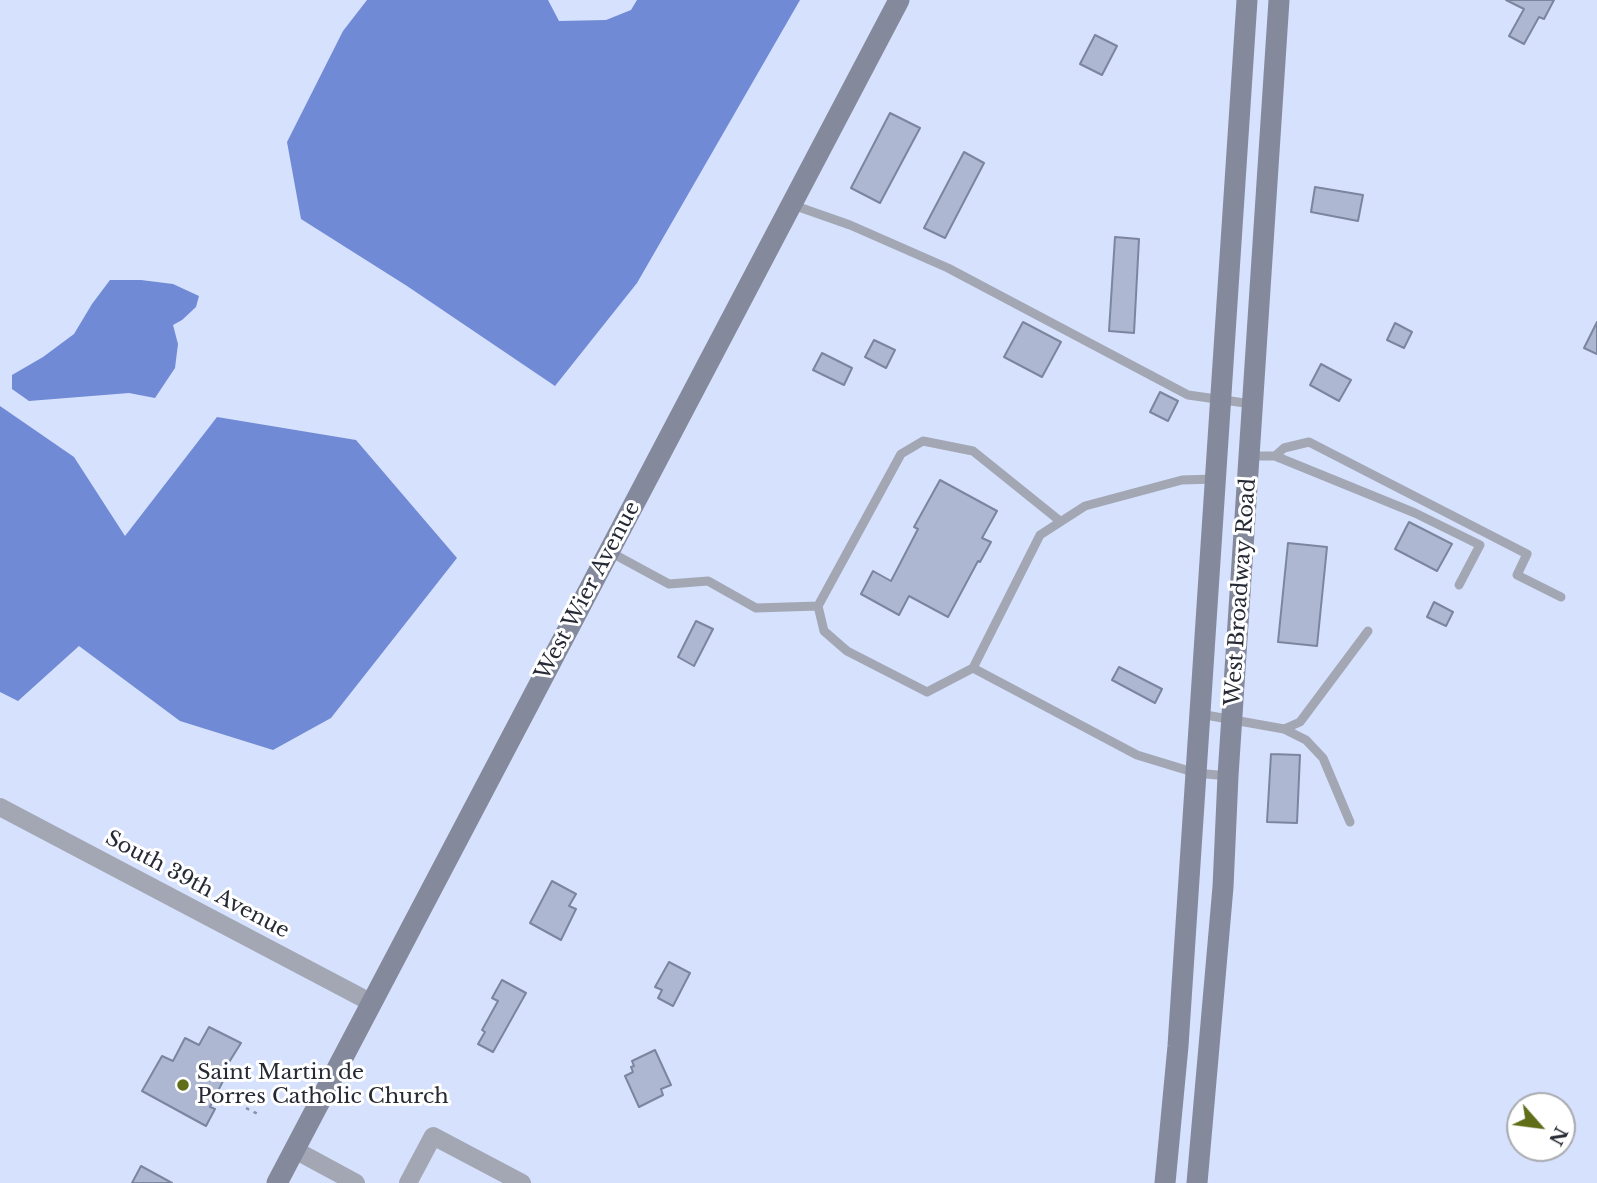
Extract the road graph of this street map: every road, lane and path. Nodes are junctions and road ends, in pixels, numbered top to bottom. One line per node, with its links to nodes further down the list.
1 (899, 0): 6 (main road, West Wier Avenue)
2 (1247, 0): 4 (main road, West Broadway Road)
3 (1279, 0): 5 (main road, West Broadway Road)
4 (1245, 37): 5 (main road); 7 (main road, West Broadway Road)
5 (1276, 40): 8 (main road, West Broadway Road)
6 (791, 204): 7 (lane); 13 (main road, West Wier Avenue)
7 (1220, 400): 8 (lane); 11 (main road, West Broadway Road)
8 (1253, 405): 9 (main road, West Broadway Road)
9 (1250, 456): 10 (lane); 20 (main road, West Broadway Road)
10 (1275, 456): 14 (lane); 15 (lane)
11 (1215, 479): 12 (lane); 19 (main road, West Broadway Road)
12 (1060, 522): 16 (lane); 18 (lane)
13 (609, 551): 16 (lane); 26 (main road, West Wier Avenue)
14 (1459, 586)
15 (1561, 597)
16 (818, 606): 18 (lane)
17 (1368, 631): 21 (lane)
18 (973, 668): 22 (lane)
19 (1200, 714): 20 (lane); 22 (main road, West Broadway Road)
20 (1232, 719): 21 (lane); 23 (main road, West Broadway Road)
21 (1284, 729): 25 (lane)
22 (1196, 773): 23 (lane); 29 (main road, West Broadway Road)
23 (1228, 776): 30 (main road, West Broadway Road)
24 (0, 807): 26 (street, South 39th Avenue)
25 (1350, 822)
26 (372, 1003): 31 (main road, West Wier Avenue)
27 (246, 1108): 28 (path)
28 (260, 1115)
29 (1169, 1146): 30 (main road); 36 (main road, West Broadway Road)
30 (1200, 1149): 37 (main road, West Broadway Road)
31 (295, 1150): 32 (main road, West Wier Avenue); 33 (street)
32 (277, 1183)
33 (356, 1183)
34 (408, 1183): 35 (street)
35 (522, 1183)
36 (1165, 1183)
37 (1197, 1183)

